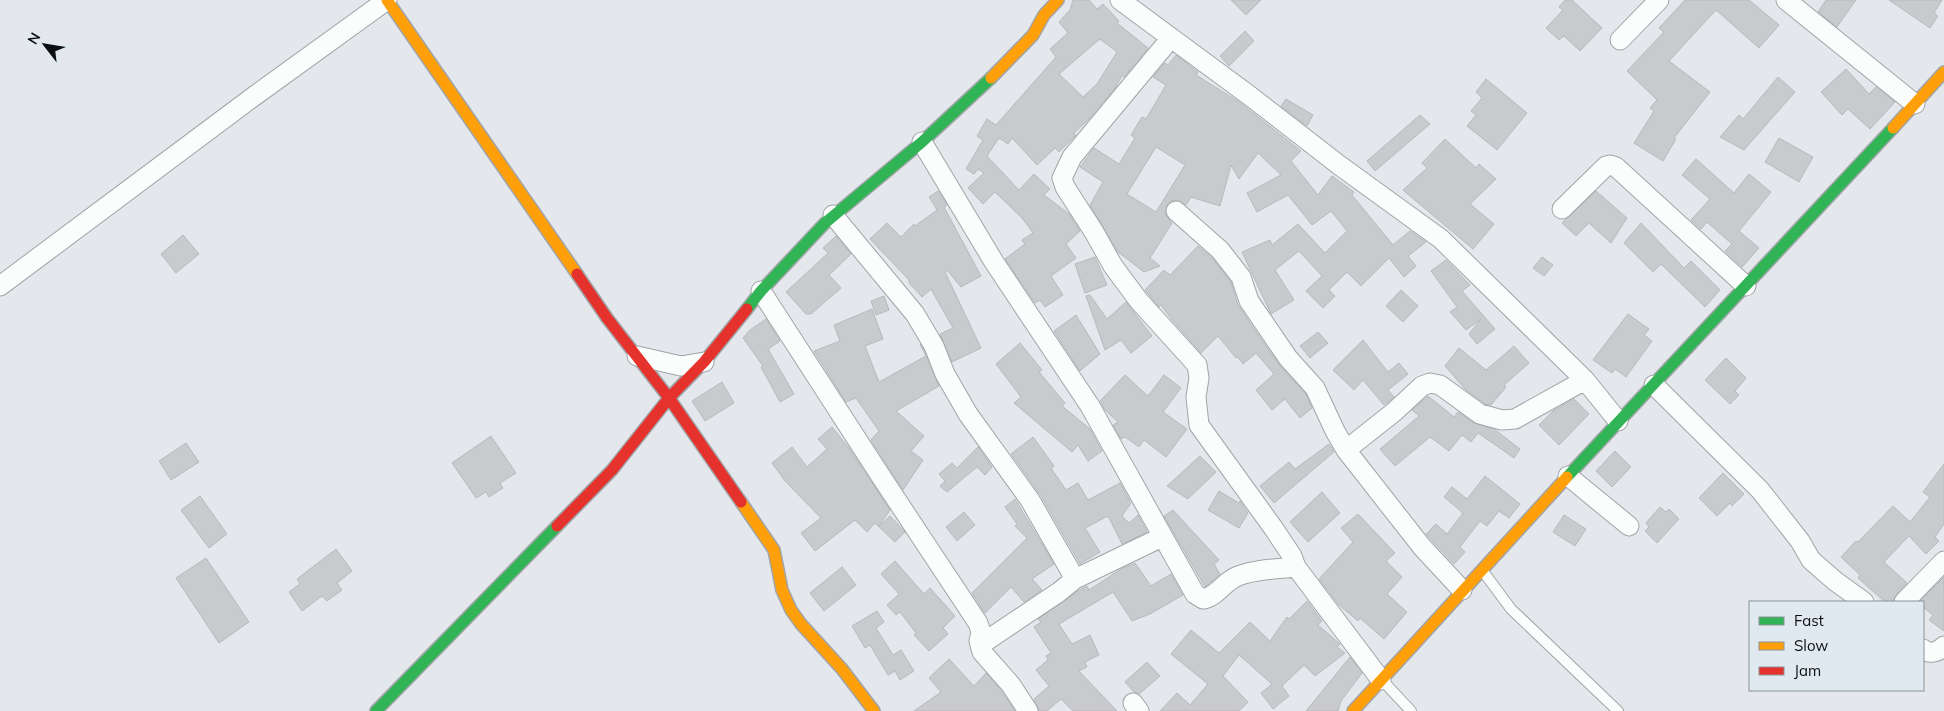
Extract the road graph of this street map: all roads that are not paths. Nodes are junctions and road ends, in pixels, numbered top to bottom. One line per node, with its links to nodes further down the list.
1 (387, 0): 14 (street); 17 (street)
2 (1058, 0): 10 (street)
3 (1120, 0): 6 (street)
4 (1659, 0): 7 (street)
5 (1786, 0): 9 (street)
6 (1171, 38): 19 (street); 28 (street)
7 (1620, 40)
8 (1944, 72): 9 (street)
9 (1915, 104): 15 (street)
10 (922, 142): 13 (street); 26 (street)
11 (1562, 209): 15 (street)
12 (1176, 211): 23 (street)
13 (833, 215): 16 (street); 30 (street)
14 (0, 286)
15 (1746, 286): 20 (street)
16 (761, 291): 18 (street); 34 (street)
17 (637, 356): 18 (street); 21 (street)
18 (704, 362): 21 (street)
19 (1585, 380): 22 (street); 23 (street)
20 (1654, 385): 22 (street); 32 (street)
21 (669, 398): 38 (street); 39 (street)
22 (1618, 420): 24 (street)
23 (1346, 450): 31 (street)
24 (1568, 476): 25 (street); 29 (street)
25 (1629, 526)
26 (1162, 537): 28 (street); 30 (street)
27 (1944, 561): 33 (street)
28 (1296, 567): 37 (street)
29 (1482, 570): 31 (street); 43 (lane)
30 (1075, 578): 34 (street)
31 (1462, 590): 37 (street)
32 (1863, 601)
33 (1905, 601)
34 (980, 645): 40 (street)
35 (1944, 646): 36 (street)
36 (1924, 650)
37 (1381, 680): 41 (street); 42 (lane)
38 (376, 711)
39 (874, 711)
40 (1028, 711)
41 (1353, 711)
42 (1411, 711)
43 (1618, 711)

